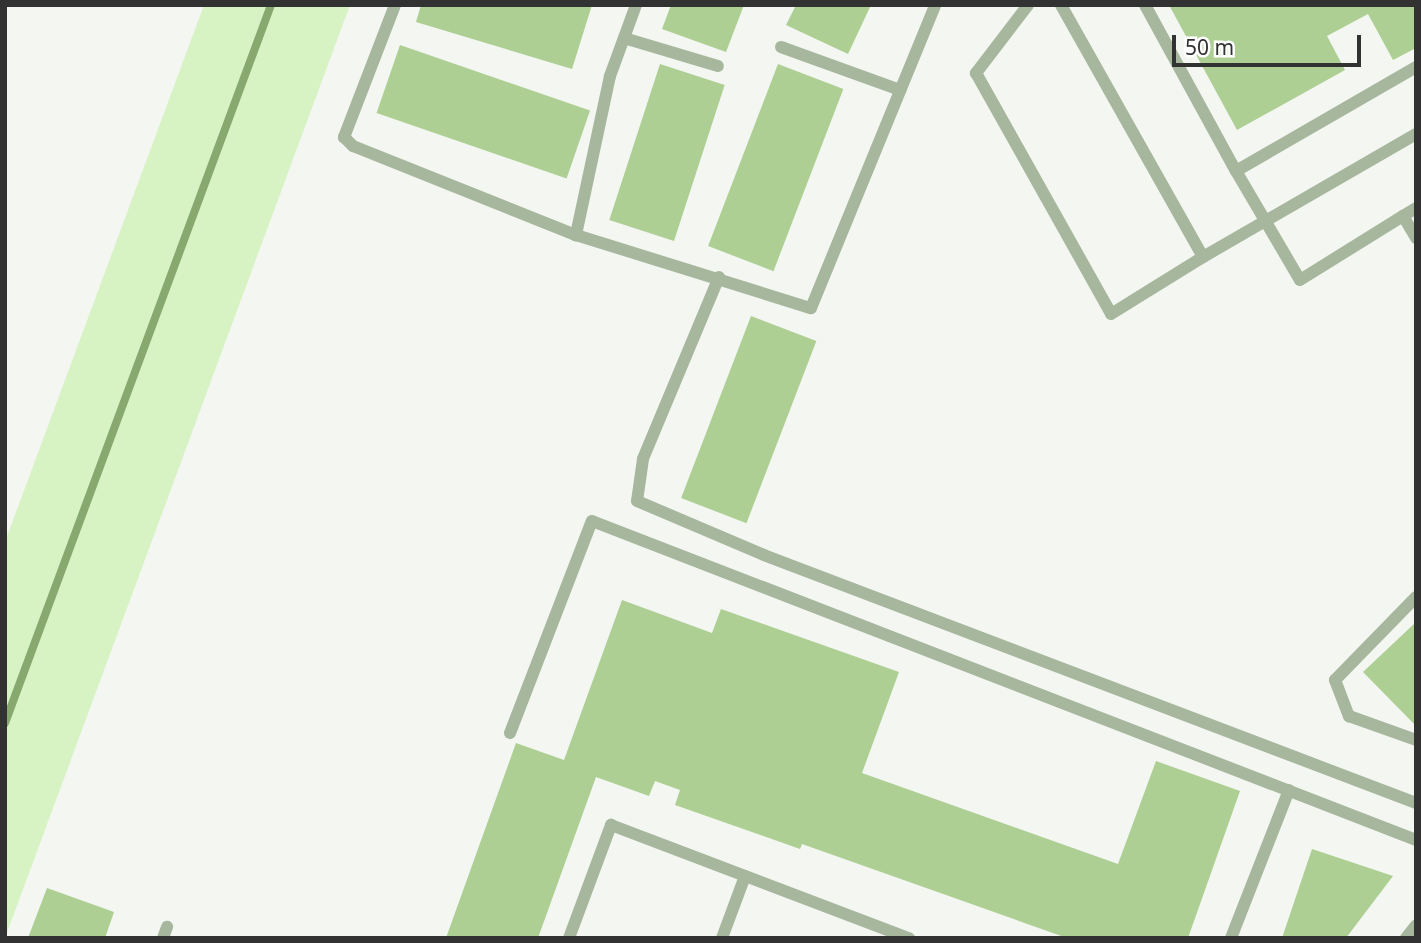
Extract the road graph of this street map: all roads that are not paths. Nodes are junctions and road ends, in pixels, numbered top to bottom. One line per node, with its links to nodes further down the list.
1 (395, 5): 17 (lane)
2 (636, 5): 7 (lane)
3 (935, 5): 11 (lane)
4 (1028, 5): 19 (lane)
5 (1061, 5): 19 (lane)
6 (1144, 5): 13 (lane)
7 (624, 38): 9 (lane); 17 (lane)
8 (781, 47): 11 (lane)
9 (718, 66)
10 (1416, 67): 13 (lane)
11 (900, 90): 20 (lane)
12 (1416, 134): 16 (lane)
13 (1236, 171): 16 (lane)
14 (1416, 208): 15 (lane)
15 (1403, 216): 16 (lane); 18 (lane)
16 (1265, 220): 19 (lane)
17 (576, 235): 20 (lane)
18 (1416, 238)
19 (1203, 257)
20 (719, 277): 25 (lane)
21 (1416, 597): 23 (lane)
22 (510, 733): 24 (lane)
23 (1416, 740)
24 (1289, 790): 26 (lane); 32 (lane)
25 (1416, 803)
26 (1416, 840)
27 (745, 876): 29 (lane); 30 (lane); 31 (lane)
28 (1416, 925): 33 (lane)
29 (569, 938)
30 (722, 938)
31 (909, 938)
32 (1231, 938)
33 (1406, 938)

